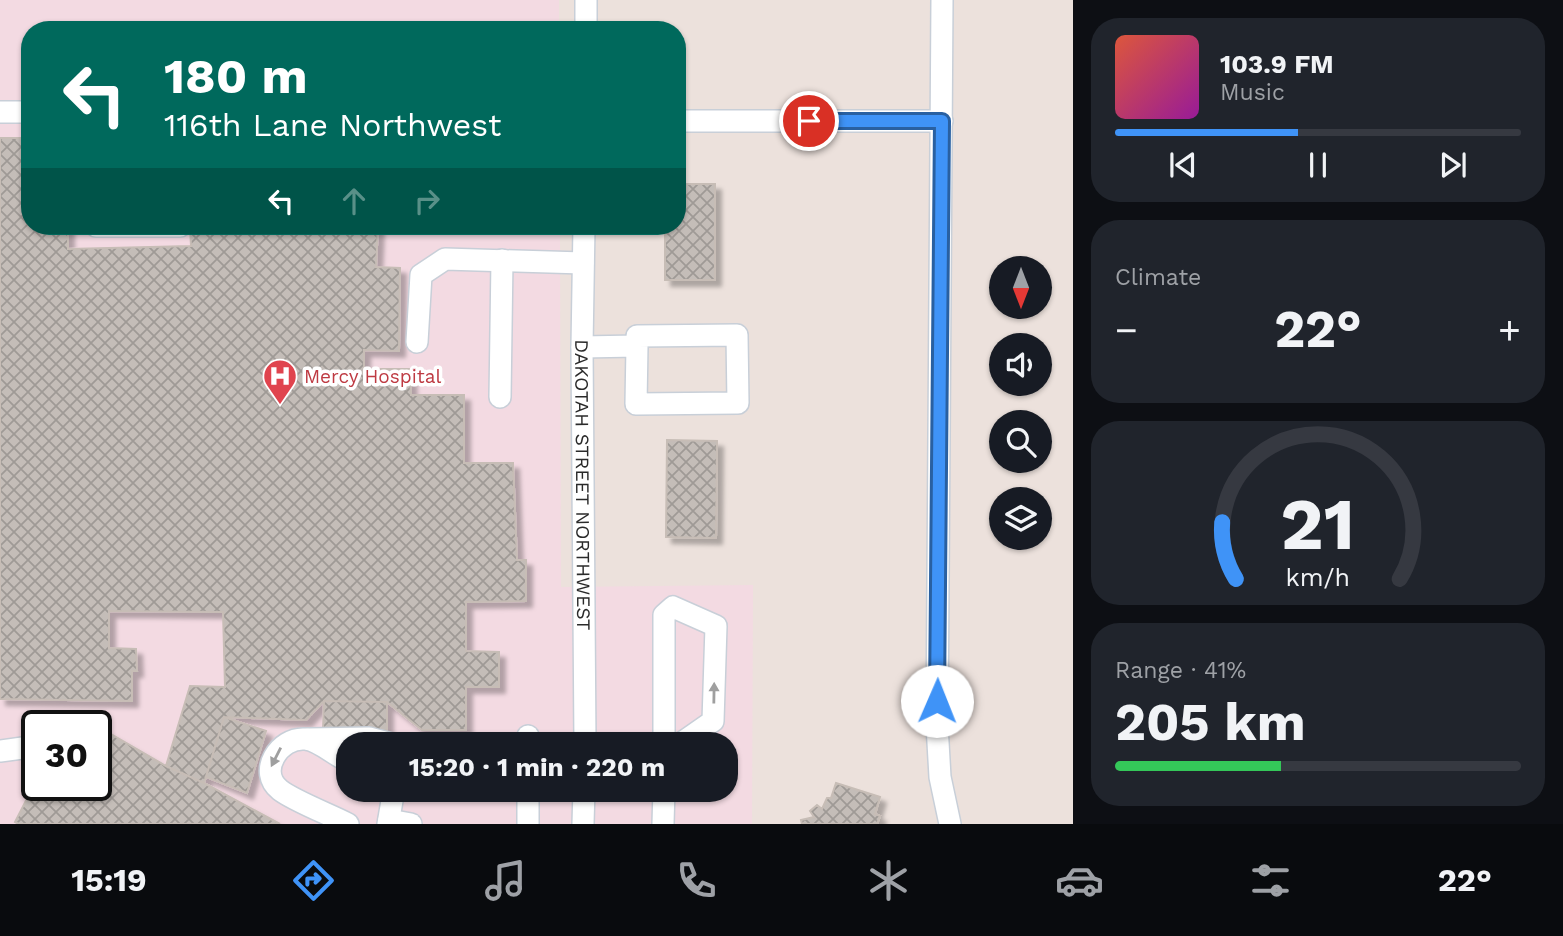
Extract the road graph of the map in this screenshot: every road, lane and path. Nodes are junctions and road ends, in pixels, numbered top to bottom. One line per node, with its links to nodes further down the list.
1 (586, 0): 3 (street)
2 (942, 0): 7 (street)
3 (586, 21)
4 (0, 112): 5 (street)
5 (21, 113)
6 (686, 121): 7 (street)
7 (942, 121): 33 (street)
8 (584, 235): 10 (street, DAKOTAH STREET NORTHWEST)
9 (502, 260): 10 (street); 11 (street); 14 (street)
10 (583, 263): 13 (street, DAKOTAH STREET NORTHWEST)
11 (417, 342)
12 (637, 346): 12 (street); 13 (street)
13 (582, 347): 15 (street, DAKOTAH STREET NORTHWEST)
14 (500, 397)
15 (585, 732)
16 (664, 732): 17 (street, one-way to 16)
17 (697, 732)
18 (308, 739): 19 (street); 22 (street); 28 (street, one-way to 28)
19 (336, 739)
20 (21, 748): 21 (street)
21 (0, 751)
22 (336, 754)
23 (392, 802): 27 (street)
24 (528, 802): 30 (street)
25 (584, 802): 31 (street)
26 (664, 802): 32 (street)
27 (389, 822): 29 (street)
28 (348, 824)
29 (411, 824)
30 (528, 824)
31 (583, 824)
32 (663, 824)
33 (950, 824)

